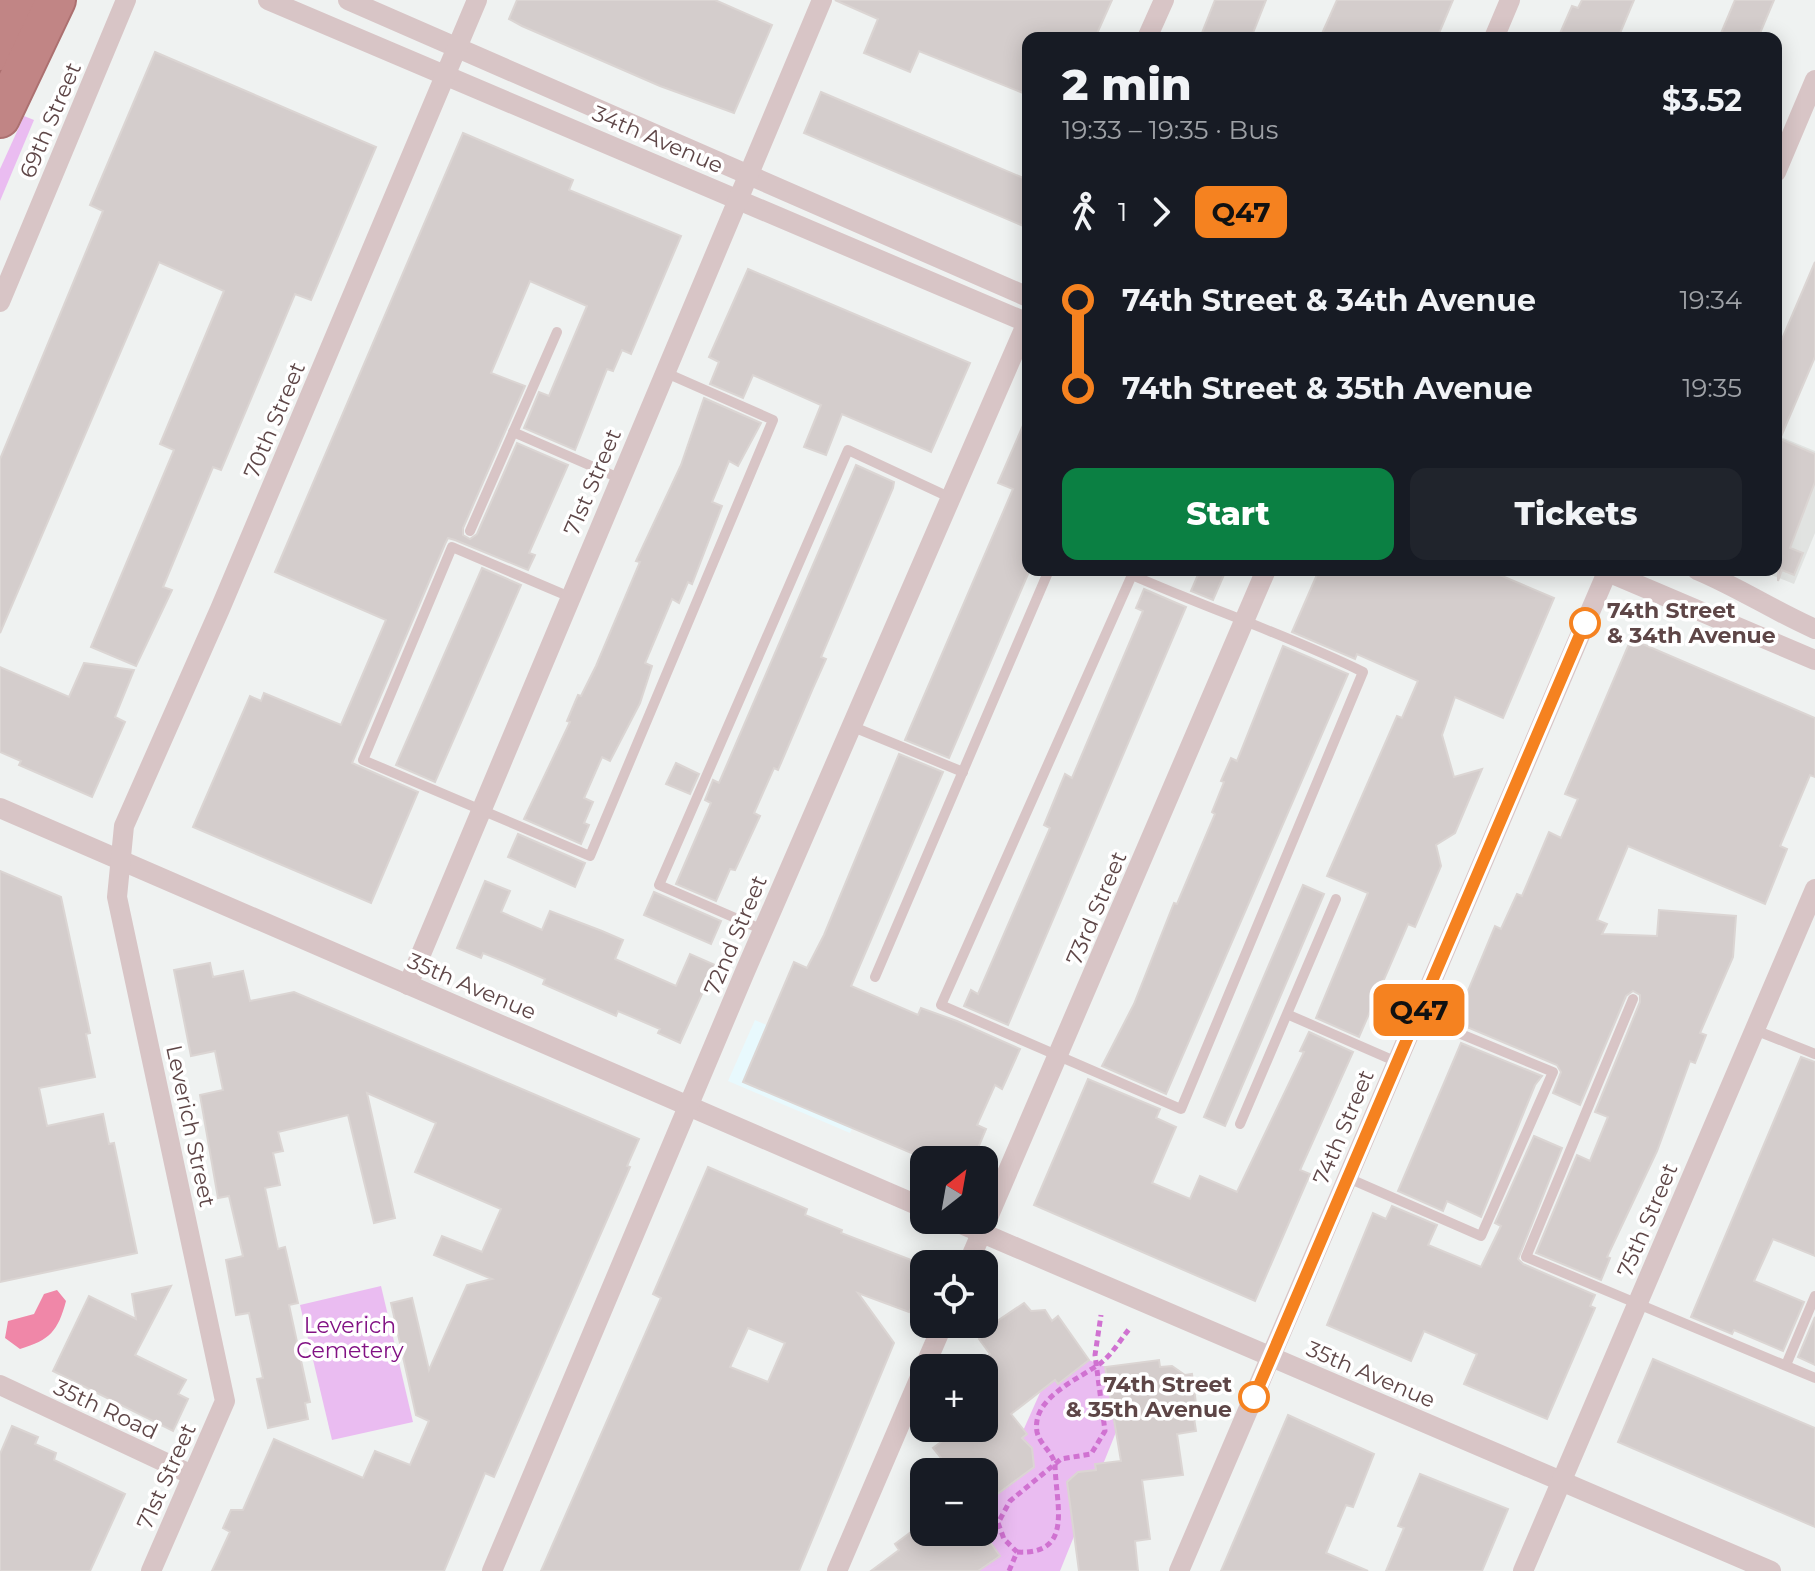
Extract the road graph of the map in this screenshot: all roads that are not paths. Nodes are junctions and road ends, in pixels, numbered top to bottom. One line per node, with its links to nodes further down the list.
1 (20, 0): 13 (highway)
2 (56, 0): 16 (highway)
3 (126, 0): 21 (street, 69th Street)
4 (268, 0): 14 (street, 34th Avenue)
5 (348, 0): 12 (street, 34th Avenue)
6 (477, 0): 12 (street, 70th Street)
7 (822, 0): 18 (street, 71st Street)
8 (1164, 0): 10 (street)
9 (1510, 0): 11 (street)
10 (1150, 32)
11 (1497, 32)
12 (457, 46): 14 (street, 70th Street); 18 (street, 34th Avenue)
13 (0, 51)
14 (445, 75): 19 (street, 34th Avenue); 45 (street, 70th Street)
15 (1815, 80): 17 (street)
16 (0, 118)
17 (1782, 158)
18 (747, 174): 19 (street, 71st Street); 20 (street, 34th Avenue)
19 (737, 199): 22 (street, 34th Avenue); 25 (street, 71st Street)
20 (1022, 294)
21 (0, 302)
22 (1022, 319)
23 (557, 332): 26 (lane)
24 (1022, 336): 28 (street, 72nd Street)
25 (664, 372): 27 (street, 71st Street); 44 (lane)
26 (513, 432): 27 (lane); 29 (lane)
27 (619, 478): 37 (street, 71st Street)
28 (951, 498): 41 (street, 72nd Street); 48 (lane)
29 (470, 531)
30 (1046, 576): 42 (lane)
31 (1132, 576): 56 (lane)
32 (1134, 576): 38 (lane)
33 (1264, 576): 38 (street, 73rd Street)
34 (1604, 576): 53 (street, 74th Street)
35 (1618, 576): 40 (street)
36 (1712, 576): 39 (street)
37 (570, 597): 44 (street, 71st Street); 44 (lane)
38 (1246, 619): 56 (street, 73rd Street); 56 (lane)
39 (1815, 629)
40 (1815, 660)
41 (851, 726): 42 (lane); 48 (street, 72nd Street)
42 (963, 772): 49 (lane)
43 (0, 808): 45 (street, 35th Avenue)
44 (481, 810): 50 (street, 71st Street)
45 (121, 860): 50 (street, 35th Avenue); 70 (street, Leverich Street)
46 (1815, 889): 54 (street, 75th Street)
47 (1336, 899): 52 (lane)
48 (763, 930): 58 (street, 72nd Street)
49 (875, 977)
50 (408, 985): 58 (street, 35th Avenue)
51 (1633, 999): 65 (lane)
52 (1289, 1015): 57 (lane); 59 (lane)
53 (1417, 1016): 57 (street, 74th Street); 60 (lane)
54 (1755, 1030): 55 (lane); 65 (street, 75th Street)
55 (1815, 1054)
56 (1058, 1055): 61 (street, 73rd Street)
57 (1397, 1062): 60 (street, 74th Street)
58 (688, 1106): 62 (street, 35th Avenue); 75 (street, 72nd Street)
59 (1240, 1124)
60 (1348, 1178): 66 (street, 74th Street)
61 (998, 1196)
62 (910, 1202)
63 (984, 1234): 66 (street, 35th Avenue)
64 (1815, 1296): 67 (lane)
65 (1638, 1302): 67 (lane); 73 (street, 75th Street)
66 (1271, 1357): 73 (street, 35th Avenue); 77 (street, 74th Street)
67 (1786, 1365): 68 (lane)
68 (1815, 1378)
69 (0, 1385): 72 (street, 35th Road)
70 (225, 1401): 72 (street, 71st Street)
71 (910, 1401): 76 (street)
72 (192, 1475): 74 (street, 71st Street)
73 (1561, 1482): 78 (street, 75th Street); 79 (street, 35th Avenue)
74 (151, 1571)
75 (492, 1571)
76 (837, 1571)
77 (1179, 1571)
78 (1523, 1571)
79 (1771, 1571)

